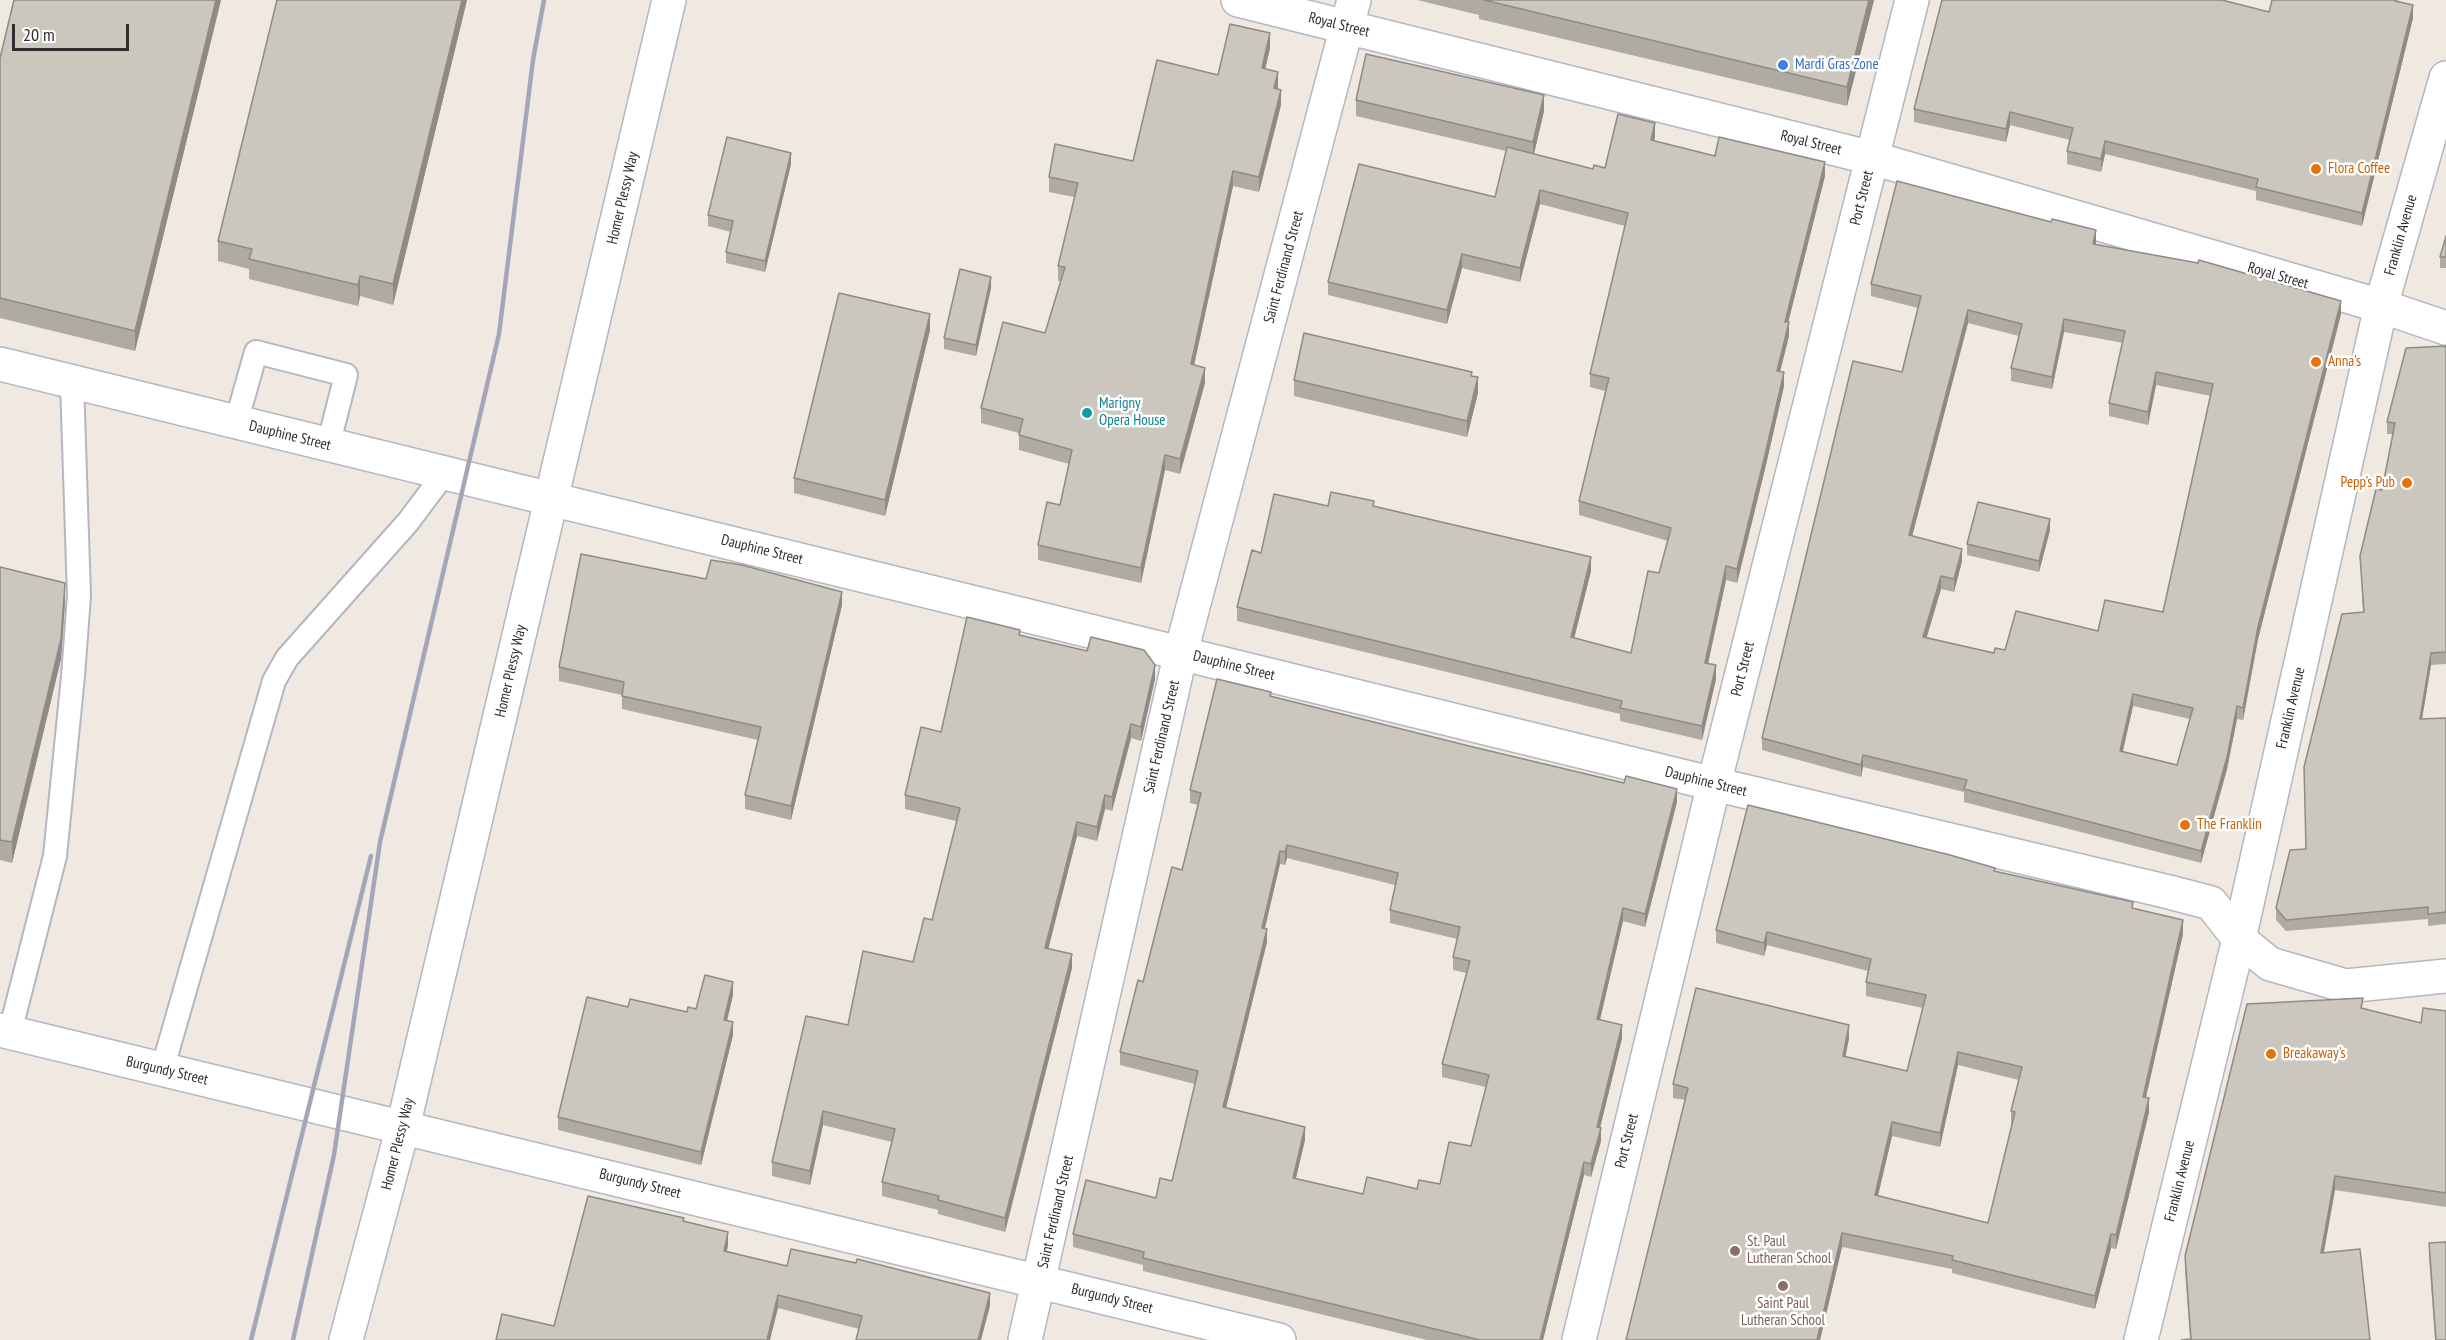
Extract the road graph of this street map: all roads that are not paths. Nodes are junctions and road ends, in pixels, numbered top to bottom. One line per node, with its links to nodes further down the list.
1 (669, 0): 14 (street, Homer Plessy Way)
2 (1238, 0): 4 (street, Royal Street)
3 (1912, 0): 6 (street, Port Street)
4 (1351, 13): 6 (street, Royal Street); 15 (street, Saint Ferdinand Street)
5 (2446, 78): 7 (street, Franklin Avenue)
6 (1872, 158): 7 (street, Royal Street); 16 (street, Port Street)
7 (2381, 306): 8 (street, Royal Street); 17 (street, Franklin Avenue)
8 (2446, 328)
9 (0, 364): 10 (street, Dauphine Street)
10 (72, 382): 11 (street, Dauphine Street); 19 (lane)
11 (236, 423): 12 (street, Dauphine Street); 12 (lane)
12 (328, 446): 13 (street, Dauphine Street)
13 (444, 474): 14 (street, Dauphine Street); 20 (lane)
14 (552, 498): 15 (street, Dauphine Street); 21 (street, Homer Plessy Way)
15 (1181, 652): 16 (street, Dauphine Street); 22 (street, Saint Ferdinand Street)
16 (1714, 784): 17 (street, Dauphine Street); 26 (street, Port Street)
17 (2239, 939): 18 (street, Dauphine Street); 27 (street, Franklin Avenue)
18 (2446, 976)
19 (5, 1031): 20 (street, Burgundy Street)
20 (162, 1070): 21 (street, Burgundy Street)
21 (403, 1127): 22 (street, Burgundy Street); 23 (street, Homer Plessy Way)
22 (1040, 1281): 24 (street, Saint Ferdinand Street); 25 (street, Burgundy Street)
23 (346, 1340)
24 (1025, 1340)
25 (1279, 1340)
26 (1578, 1340)
27 (2141, 1340)

